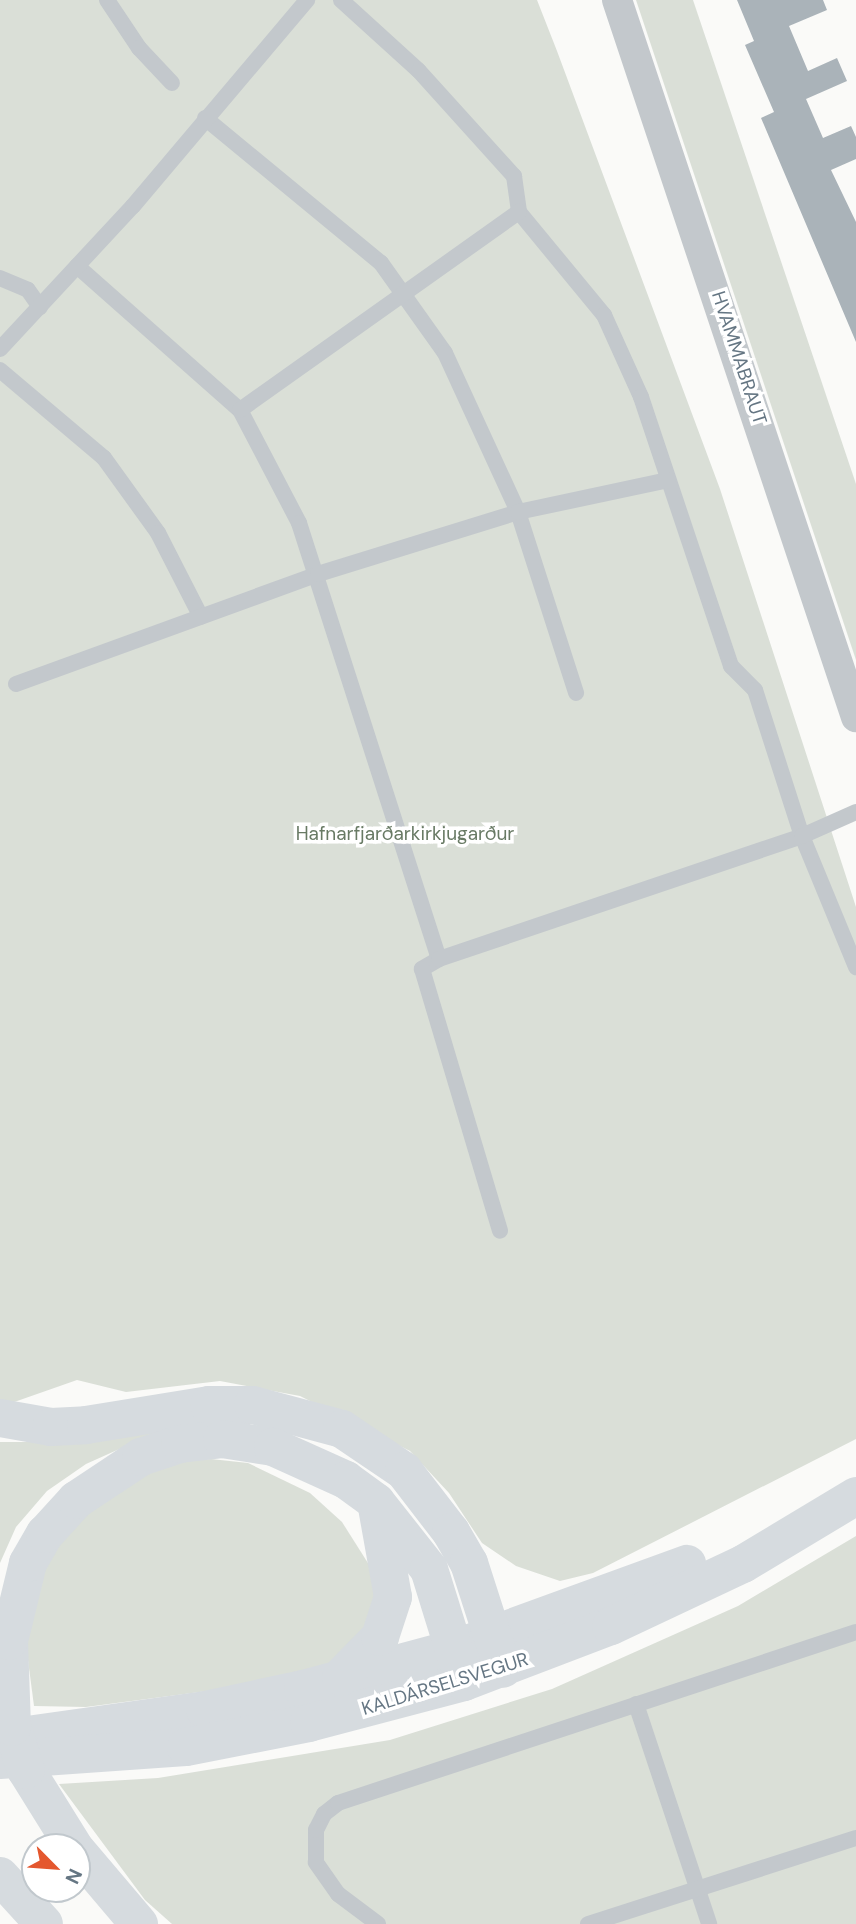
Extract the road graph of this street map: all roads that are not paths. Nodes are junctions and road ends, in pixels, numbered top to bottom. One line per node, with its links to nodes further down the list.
1 (107, 0): 5 (lane)
2 (307, 0): 6 (lane)
3 (341, 0): 7 (lane)
4 (617, 0): 21 (street, HVAMMABRAUT)
5 (172, 83)
6 (205, 118): 8 (lane); 10 (lane)
7 (519, 212): 10 (lane); 15 (lane)
8 (77, 266): 11 (lane); 14 (lane)
9 (0, 278): 11 (lane)
10 (404, 294): 14 (lane); 16 (lane)
11 (40, 307): 12 (lane)
12 (0, 349)
13 (0, 370): 18 (lane)
14 (240, 410): 17 (lane)
15 (668, 480): 16 (lane); 23 (lane)
16 (518, 512): 17 (lane); 20 (lane)
17 (317, 574): 18 (lane); 24 (lane)
18 (201, 617): 19 (lane)
19 (16, 684)
20 (576, 694)
21 (856, 717)
22 (856, 812): 23 (lane)
23 (803, 836): 24 (lane); 25 (lane)
24 (439, 959): 26 (lane)
25 (856, 967)
26 (500, 1231)
27 (0, 1418): 32 (main road)
28 (856, 1470): 32 (main road, KALDÁRSELSVEGUR)
29 (856, 1496): 32 (main road, KALDÁRSELSVEGUR)
30 (376, 1502): 33 (main road); 34 (main road); 41 (main road)
31 (856, 1632): 35 (lane)
32 (499, 1652): 33 (main road, KALDÁRSELSVEGUR)
33 (460, 1665): 34 (main road, KALDÁRSELSVEGUR); 37 (main road, KALDÁRSELSVEGUR)
34 (341, 1677): 37 (main road, KALDÁRSELSVEGUR)
35 (636, 1704): 46 (lane); 50 (lane)
36 (0, 1739): 37 (main road, KALDÁRSELSVEGUR)
37 (103, 1741): 38 (main road, KALDÁRSELSVEGUR)
38 (0, 1760)
39 (0, 1777): 40 (main road)
40 (46, 1833)
41 (66, 1833)
42 (856, 1838): 46 (lane)
43 (91, 1867): 49 (main road)
44 (0, 1876): 47 (main road)
45 (91, 1885): 48 (main road)
46 (697, 1888): 51 (lane); 52 (lane)
47 (44, 1924)
48 (125, 1924)
49 (139, 1924)
50 (378, 1924)
51 (588, 1924)
52 (709, 1924)

